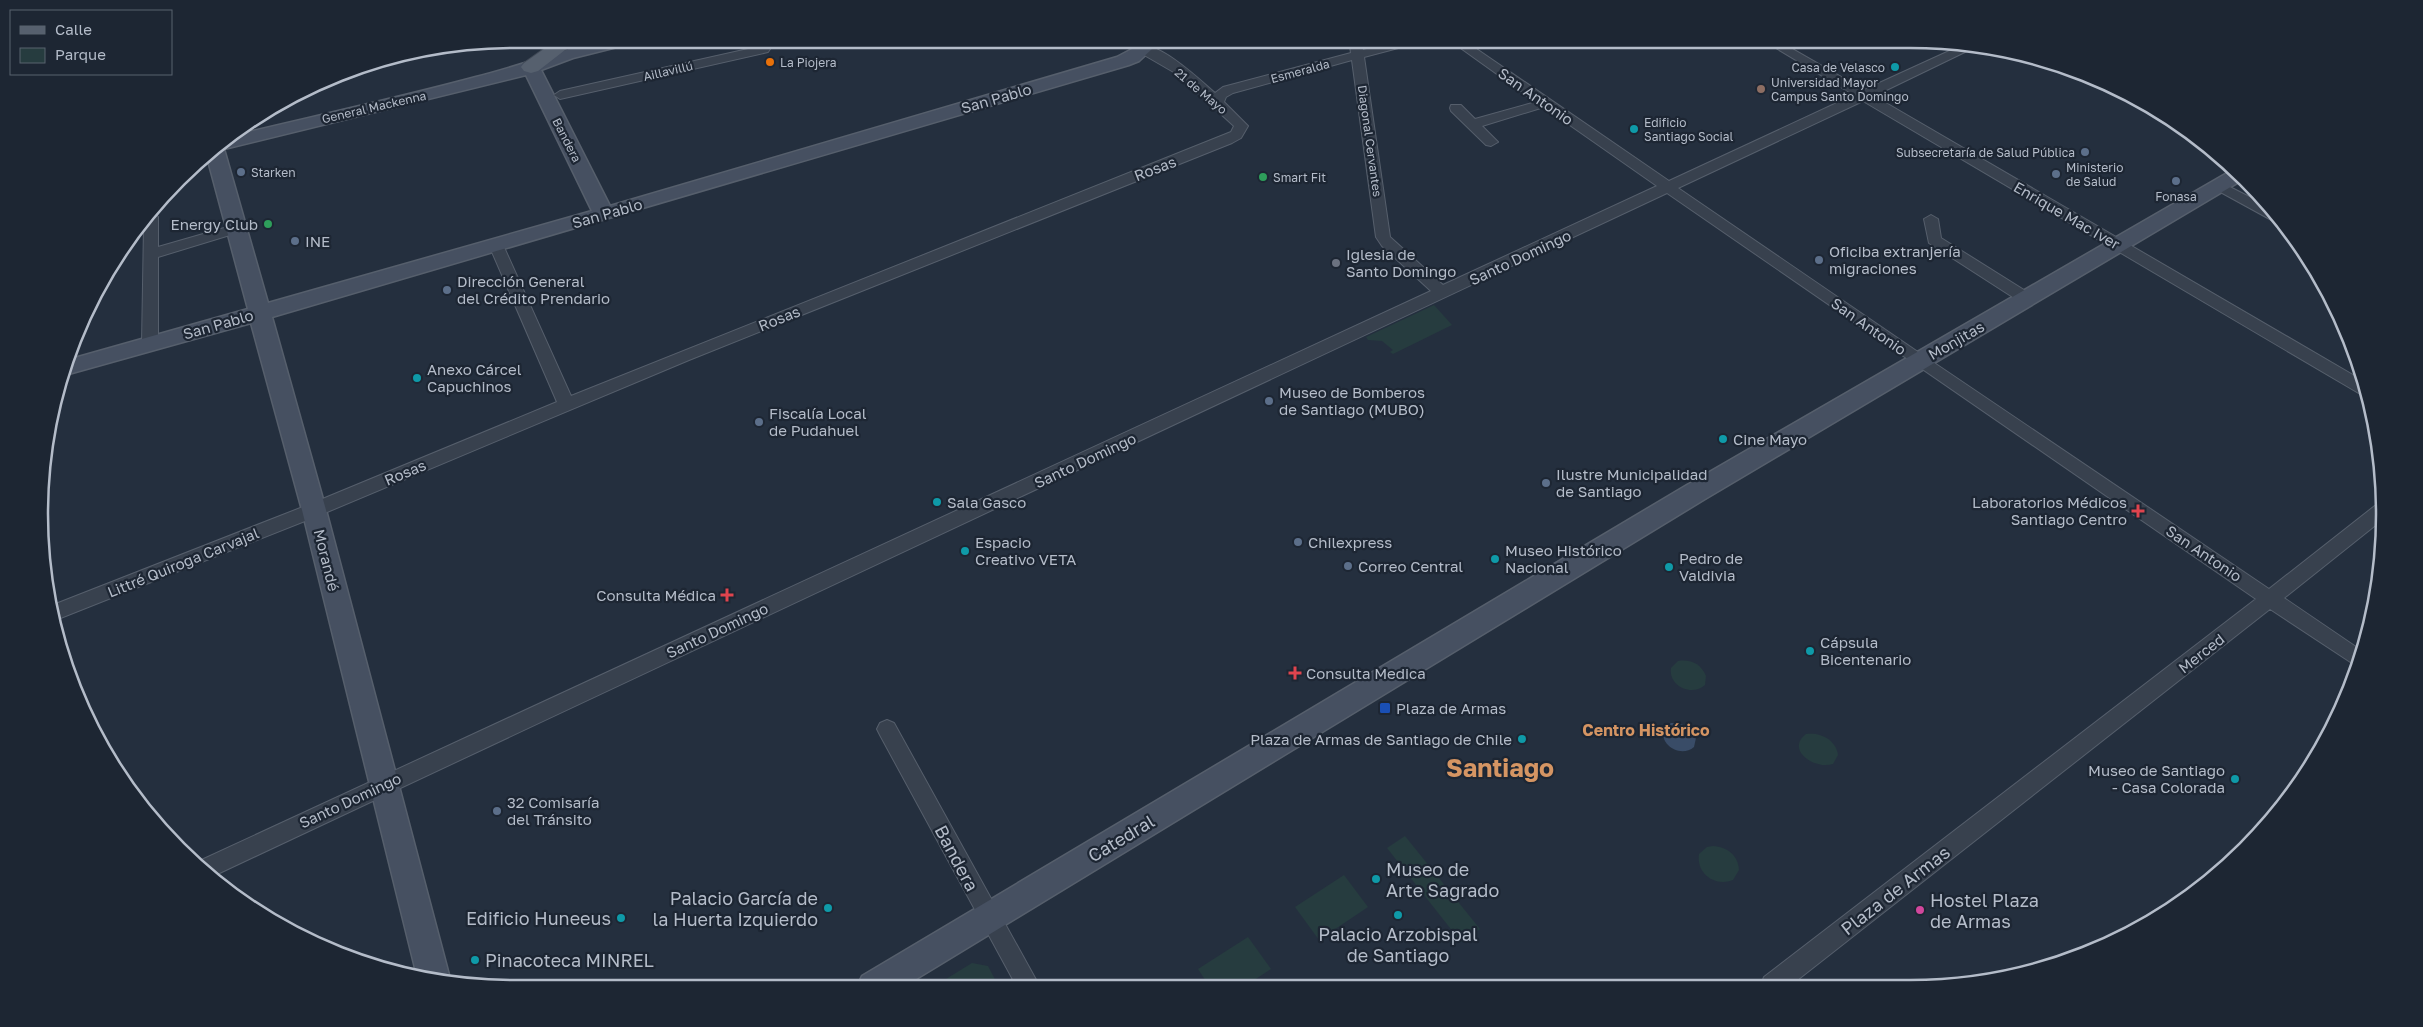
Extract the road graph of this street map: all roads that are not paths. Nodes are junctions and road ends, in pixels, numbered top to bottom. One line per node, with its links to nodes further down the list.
1 (555, 48): 12 (main road)
2 (591, 48): 12 (street, General Mackenna)
3 (764, 48): 13 (street, Aillavillú)
4 (1137, 48): 27 (street, San Pablo)
5 (1147, 48): 15 (street, 21 de Mayo)
6 (1357, 48): 11 (street, Diagonal Cervantes)
7 (1384, 48): 11 (street, Esmeralda)
8 (1467, 48): 16 (street, San Antonio)
9 (1782, 48): 14 (street, Enrique Mac Iver)
10 (1961, 50): 14 (street, Santo Domingo)
11 (1358, 55): 15 (street, Esmeralda); 34 (street, Diagonal Cervantes)
12 (531, 67): 20 (street, General Mackenna); 27 (street, Bandera)
13 (560, 95)
14 (1864, 96): 25 (street, Santo Domingo); 32 (street, Enrique Mac Iver)
15 (1217, 102): 19 (street, 21 de Mayo)
16 (1545, 103): 18 (street); 25 (street, San Antonio)
17 (1456, 108): 18 (street)
18 (1473, 124): 21 (street)
19 (1241, 126): 41 (street, Rosas)
20 (233, 142)
21 (1491, 142)
22 (218, 153): 30 (street, Morandé)
23 (2233, 178): 24 (street, Monjitas)
24 (2220, 186): 26 (street); 32 (street, Monjitas)
25 (1668, 188): 34 (street, Santo Domingo); 38 (street, San Antonio)
26 (2263, 209)
27 (604, 214): 31 (street, San Pablo)
28 (1931, 219): 35 (street)
29 (151, 221): 33 (street)
30 (238, 228): 33 (street); 36 (street, Morandé)
31 (496, 245): 36 (street, San Pablo); 41 (street)
32 (2118, 246): 35 (street, Monjitas); 40 (street, Enrique Mac Iver)
33 (151, 254): 37 (street)
34 (1442, 293): 49 (street, Santo Domingo)
35 (2027, 298): 38 (street, Monjitas)
36 (261, 312): 37 (street, San Pablo); 42 (street, Morandé)
37 (150, 344): 39 (street, San Pablo)
38 (1920, 362): 44 (street, San Antonio); 47 (street, Monjitas)
39 (71, 367)
40 (2357, 385)
41 (568, 404): 42 (street, Rosas)
42 (314, 510): 45 (street, Littré Quiroga Carvajal); 49 (street, Morandé)
43 (2376, 515): 44 (street, Merced)
44 (2270, 598): 46 (street, San Antonio); 50 (street, Merced)
45 (58, 611)
46 (2353, 655)
47 (1369, 689): 52 (street, Catedral)
48 (887, 729): 52 (street, Bandera)
49 (385, 784): 51 (street, Santo Domingo); 53 (street, Morandé)
50 (2017, 795): 56 (street, Plaza de Armas)
51 (210, 867)
52 (990, 918): 54 (street, Catedral); 55 (street, Bandera)
53 (431, 972)
54 (885, 980)
55 (1025, 980)
56 (1778, 980)

